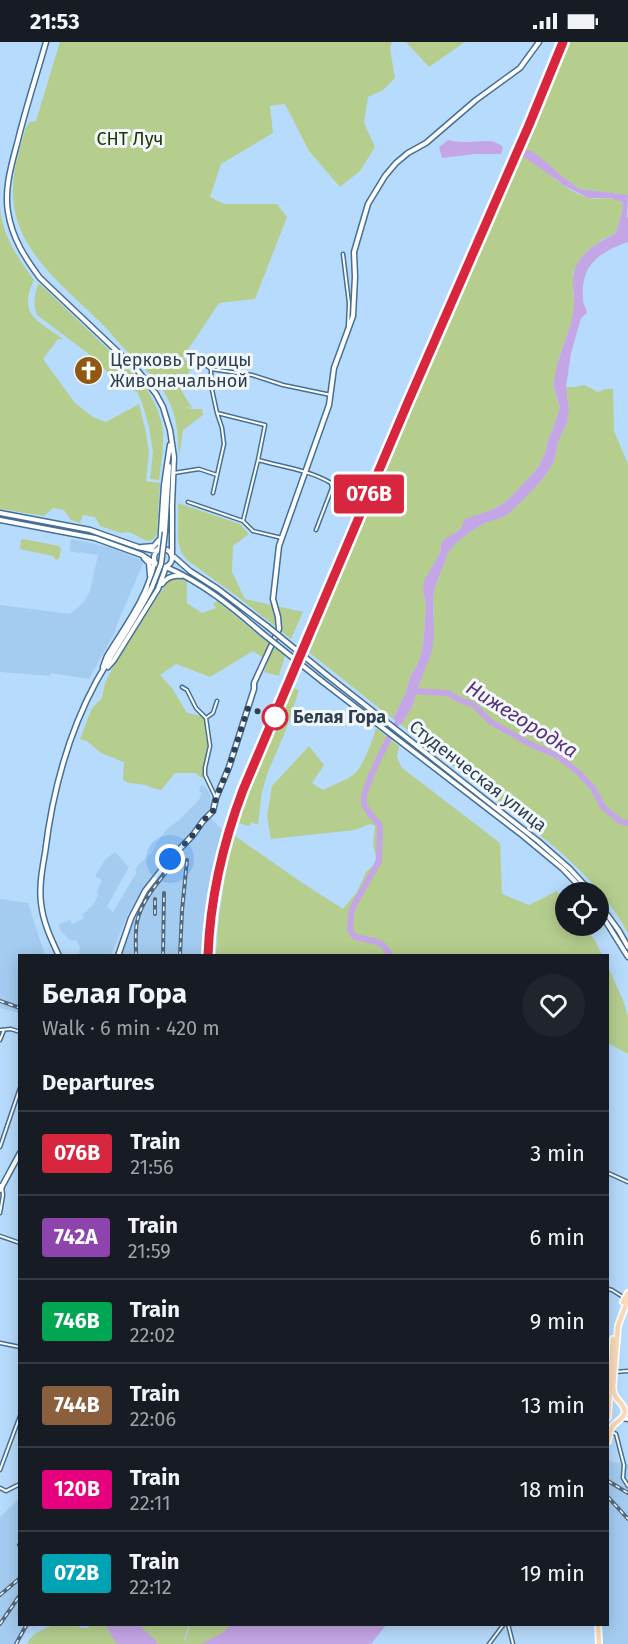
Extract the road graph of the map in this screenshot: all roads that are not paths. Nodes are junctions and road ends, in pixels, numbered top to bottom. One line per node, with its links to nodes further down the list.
1 (46, 42): 9 (main road)
2 (540, 42): 4 (main road)
3 (343, 254): 4 (street)
4 (348, 330): 7 (main road)
5 (189, 353): 6 (street)
6 (211, 369): 7 (street); 8 (street)
7 (331, 395): 11 (main road)
8 (217, 412): 10 (street); 13 (street)
9 (171, 441): 12 (main road); 21 (main road); 33 (main road, bridge)
10 (258, 460): 11 (street); 18 (street)
11 (305, 472): 19 (street); 22 (main road)
12 (174, 473): 13 (street); 27 (main road)
13 (218, 475): 14 (street)
14 (213, 493)
15 (188, 502): 18 (street)
16 (0, 513): 20 (main road)
17 (0, 520): 23 (main road)
18 (243, 521): 22 (street)
19 (316, 530)
20 (107, 535): 23 (main road); 24 (main road)
21 (161, 537): 24 (main road); 25 (main road)
22 (282, 538): 37 (main road)
23 (105, 541): 26 (main road)
24 (138, 547): 25 (main road)
25 (156, 551): 27 (main road); 28 (main road)
26 (136, 553): 28 (main road); 32 (main road)
27 (172, 555): 29 (main road); 39 (main road, Студенческая улица, bridge)
28 (154, 563): 29 (main road); 32 (main road)
29 (166, 567): 30 (main road, Студенческая улица); 31 (main road)
30 (189, 578): 31 (main road); 38 (main road, Студенческая улица, bridge)
31 (158, 589): 33 (main road)
32 (143, 593): 33 (main road)
33 (101, 675): 43 (main road)
34 (182, 687): 36 (street)
35 (217, 701): 36 (street)
36 (206, 718): 37 (street)
37 (216, 798): 44 (main road)
38 (575, 882)
39 (582, 882)
40 (609, 917): 42 (main road)
41 (609, 927): 45 (main road)
42 (628, 947)
43 (58, 954)
44 (119, 954)
45 (628, 957)
46 (2, 1030): 47 (street); 48 (street)
47 (18, 1031)
48 (0, 1040)
49 (18, 1094): 50 (street)
50 (0, 1147)
51 (18, 1157): 54 (main road)
52 (609, 1173): 53 (street)
53 (628, 1182)
54 (1, 1187): 55 (street)
55 (0, 1213)
56 (0, 1236): 57 (street)
57 (18, 1242)
58 (609, 1289): 59 (street)
59 (627, 1297): 63 (main road); 64 (main road)
60 (0, 1343): 61 (street)
61 (18, 1347)
62 (628, 1371): 63 (street)
63 (614, 1372): 65 (main road)
64 (609, 1390)
65 (624, 1407): 66 (main road); 68 (main road)
66 (609, 1411)
67 (609, 1414): 68 (main road)
68 (620, 1419): 69 (main road); 71 (main road)
69 (628, 1419)
70 (18, 1421): 73 (street)
71 (610, 1431): 72 (main road); 75 (street)
72 (609, 1436)
73 (0, 1470)
74 (18, 1485): 76 (street)
75 (628, 1486)
76 (0, 1488)
77 (502, 1626): 80 (street)
78 (508, 1626): 81 (street)
79 (596, 1626): 82 (main road)
80 (489, 1644)
81 (513, 1644)
82 (598, 1644)

